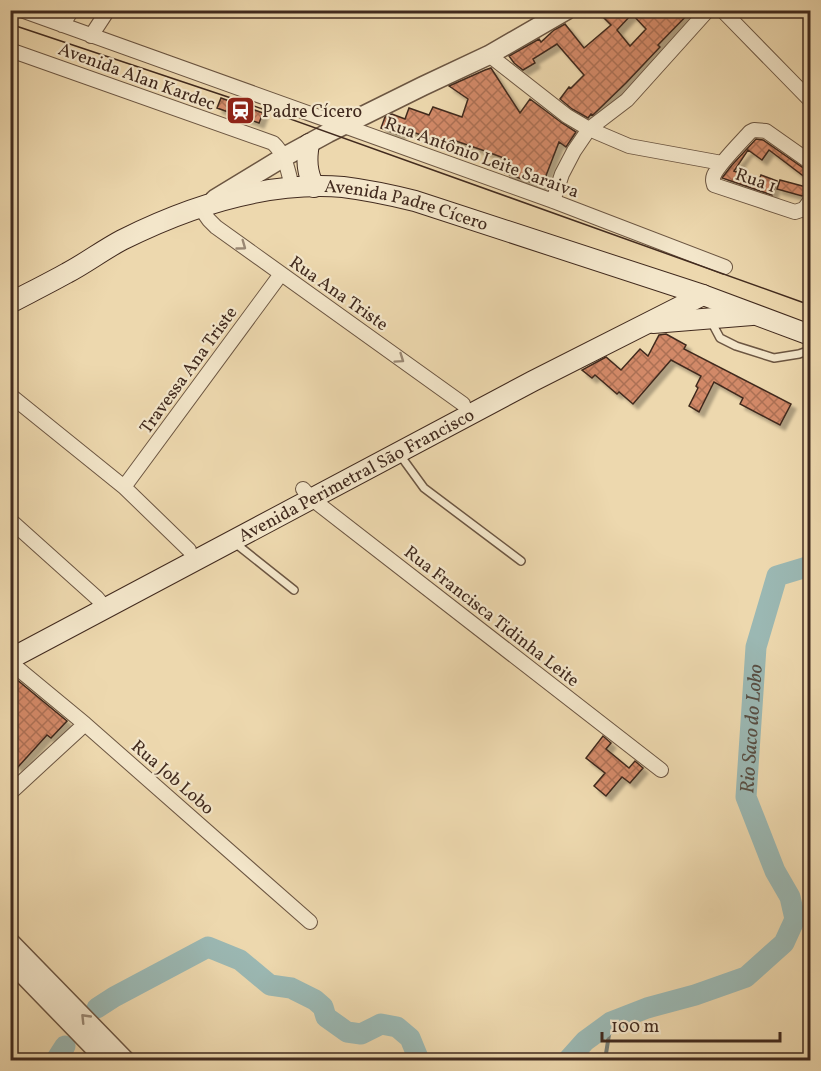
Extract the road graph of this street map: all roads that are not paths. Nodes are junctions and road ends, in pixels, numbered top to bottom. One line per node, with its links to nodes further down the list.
1 (21, 10): 7 (street, Rua Antônio Leite Saraiva)
2 (72, 10): 7 (street)
3 (108, 10): 8 (street)
4 (567, 10): 10 (street)
5 (708, 10): 13 (street)
6 (723, 10): 11 (street)
7 (62, 25): 8 (street, Rua Antônio Leite Saraiva)
8 (91, 36): 12 (street, Rua Antônio Leite Saraiva)
9 (10, 50): 15 (street, Avenida Alan Kardec)
10 (489, 55): 12 (street); 13 (street)
11 (810, 100)
12 (343, 126): 14 (street); 20 (street, Rua Antônio Leite Saraiva)
13 (589, 129): 17 (street); 20 (street)
14 (309, 144): 15 (street); 18 (main road)
15 (284, 157): 19 (street); 22 (street)
16 (810, 162): 17 (street)
17 (722, 163): 21 (street, Rua 1)
18 (314, 186): 19 (main road, Avenida Padre Cícero); 25 (main road, Avenida Padre Cícero)
19 (292, 187): 22 (main road, Avenida Padre Cícero)
20 (553, 201): 23 (street, Rua Antônio Leite Saraiva)
21 (809, 203)
22 (204, 205): 24 (street, Rua Ana Triste, one-way to 24); 26 (main road, Avenida Padre Cícero)
23 (725, 267)
24 (281, 274): 34 (street, Rua Ana Triste, one-way to 34); 36 (street, Travessa Ana Triste)
25 (694, 292): 27 (main road, Avenida Padre Cícero); 29 (main road, Avenida Perimetral São Francisco); 32 (main road, Avenida Perimetral São Francisco)
26 (10, 303)
27 (758, 315): 28 (main road); 30 (main road, Avenida Padre Cícero)
28 (710, 319): 29 (main road); 31 (lane)
29 (645, 323): 32 (main road, Avenida Perimetral São Francisco)
30 (810, 335)
31 (810, 350)
32 (529, 375): 34 (main road, Avenida Perimetral São Francisco); 35 (main road, Avenida Perimetral São Francisco)
33 (10, 395): 36 (street)
34 (463, 404): 37 (main road, Avenida Perimetral São Francisco)
35 (399, 453): 37 (main road, Avenida Perimetral São Francisco); 41 (lane)
36 (124, 487): 40 (street)
37 (307, 494): 39 (main road, Avenida Perimetral São Francisco); 40 (main road, Avenida Perimetral São Francisco); 47 (street, Rua Francisca Tidinha Leite)
38 (10, 520): 43 (street)
39 (233, 541): 42 (lane); 43 (main road, Avenida Perimetral São Francisco)
40 (189, 550): 43 (main road, Avenida Perimetral São Francisco)
41 (521, 561)
42 (294, 590)
43 (101, 604): 44 (main road, Avenida Perimetral São Francisco); 45 (main road, Avenida Perimetral São Francisco)
44 (10, 645)
45 (10, 660): 46 (street, Rua Job Lobo)
46 (85, 724): 48 (street); 49 (street, Rua Job Lobo)
47 (661, 770)
48 (10, 793)
49 (310, 922)
50 (10, 942): 53 (street, one-way to 50)
51 (10, 961): 52 (street)
52 (106, 1060)
53 (125, 1060)

